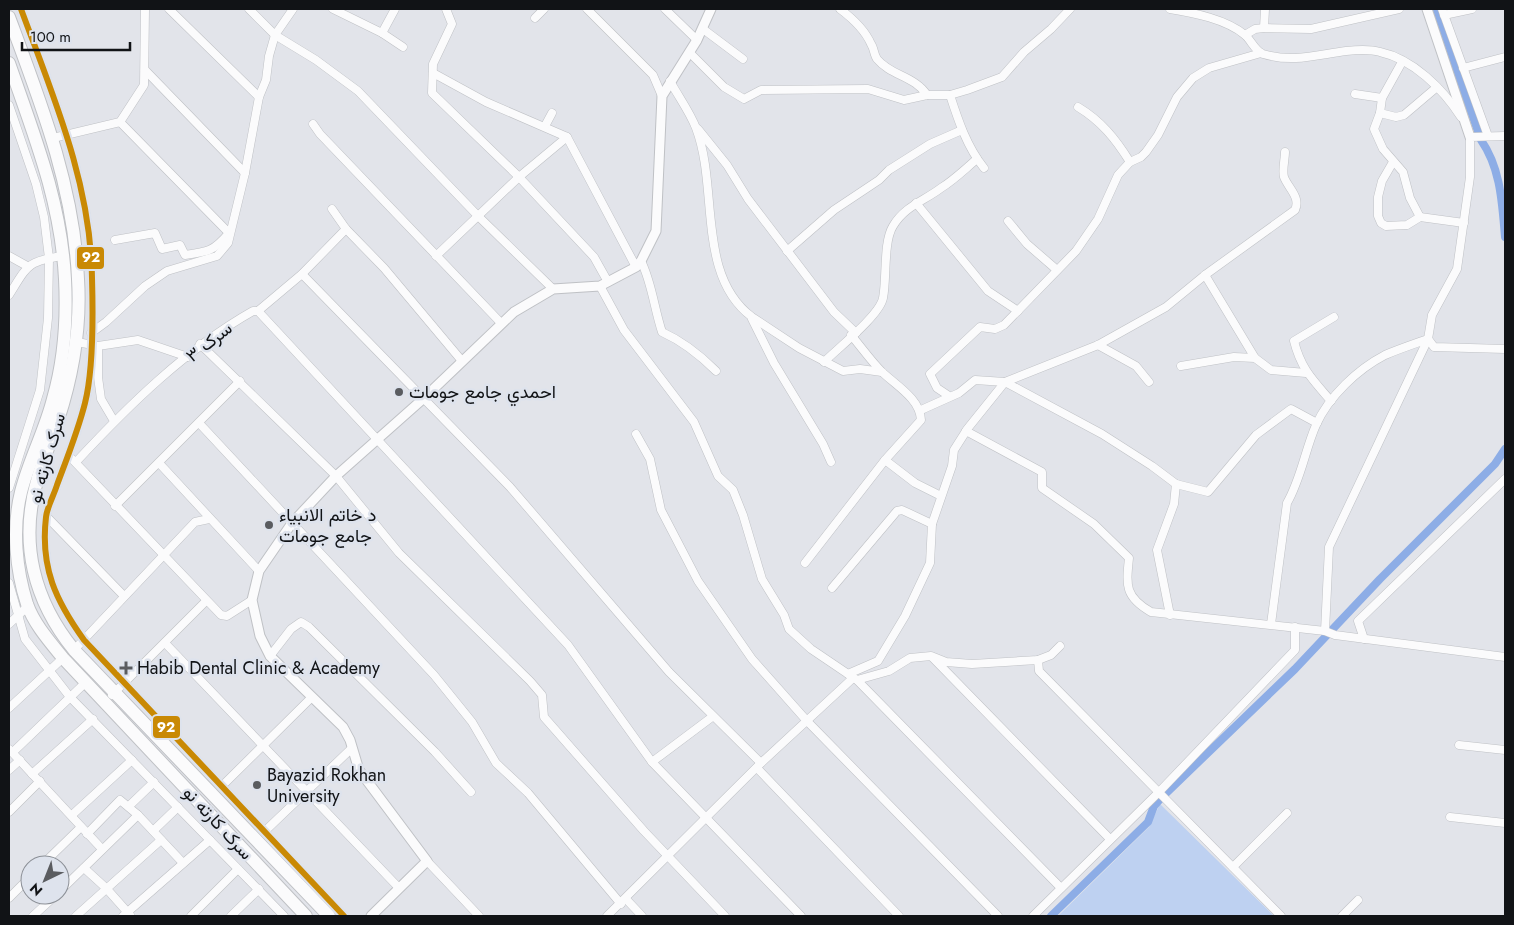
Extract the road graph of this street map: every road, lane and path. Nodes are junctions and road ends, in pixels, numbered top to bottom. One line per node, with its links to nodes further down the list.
1 (21, 9): 58 (street)
2 (145, 9): 37 (street)
3 (169, 9): 45 (street)
4 (249, 9): 26 (street)
5 (333, 9): 25 (street)
6 (395, 9): 25 (street)
7 (446, 9): 38 (street)
8 (544, 9): 22 (street)
9 (587, 9): 44 (street)
10 (665, 9): 28 (street)
11 (711, 9): 24 (street)
12 (840, 9): 42 (street)
13 (1070, 9): 43 (street)
14 (1170, 9): 27 (street)
15 (1264, 9): 23 (street)
16 (1399, 9): 23 (street)
17 (1427, 9): 54 (street)
18 (1472, 9): 20 (street)
19 (291, 10): 26 (street)
20 (1443, 12): 36 (street)
21 (9, 17): 63 (highway, سرک کارته نو)
22 (535, 18)
23 (1264, 28): 27 (street)
24 (703, 29): 28 (street); 33 (street)
25 (382, 33): 29 (street)
26 (275, 35): 45 (street); 75 (street)
27 (1245, 35): 31 (street)
28 (697, 40): 30 (street)
29 (403, 47)
30 (690, 53): 39 (street); 42 (street)
31 (1260, 53): 34 (street); 66 (street)
32 (1505, 58): 36 (street)
33 (743, 59)
34 (1402, 62): 40 (street); 46 (street)
35 (9, 63): 47 (highway, سرک کارته نو)
36 (1463, 68): 59 (street)
37 (144, 70): 52 (street); 69 (street)
38 (433, 73): 55 (street); 70 (street)
39 (670, 81): 44 (street); 56 (street)
40 (1437, 87): 51 (street); 54 (street)
41 (1355, 94): 46 (street)
42 (927, 95): 43 (street)
43 (950, 95): 57 (street)
44 (662, 96): 87 (street)
45 (259, 97): 69 (street)
46 (1382, 98): 51 (street)
47 (22, 99): 48 (street); 74 (highway, سرک کارته نو)
48 (9, 106): 86 (street)
49 (1078, 107): 66 (street)
50 (552, 113): 55 (street)
51 (1380, 113): 67 (street)
52 (120, 122): 58 (street); 80 (street)
53 (313, 124): 85 (street)
54 (1466, 125): 62 (street)
55 (545, 126): 61 (street)
56 (696, 128): 82 (street); 98 (street)
57 (962, 130): 65 (street); 82 (street)
58 (68, 134): 63 (street); 101 (street)
59 (1488, 136): 60 (street); 62 (street)
60 (1505, 136)
61 (567, 137): 70 (street); 87 (street)
62 (1474, 137): 78 (street)
63 (53, 138): 73 (highway, سرک کارته نو)
64 (1285, 152): 91 (street)
65 (977, 159): 68 (street); 71 (street)
66 (1130, 162): 89 (street)
67 (1393, 162): 76 (street); 76 (street)
68 (984, 168)
69 (245, 173): 80 (street)
70 (519, 177): 75 (street); 93 (street)
71 (916, 202): 96 (street); 102 (street)
72 (332, 209): 79 (street)
73 (71, 210): 74 (highway); 92 (highway, سرک کارته نو)
74 (57, 212): 84 (highway, سرک کارته نو)
75 (478, 216): 85 (street); 94 (street)
76 (1420, 217): 78 (street)
77 (1008, 221): 89 (street)
78 (1464, 224): 103 (street)
79 (346, 229): 90 (street, سرک ۳); 111 (street)
80 (229, 233): 81 (street); 101 (street)
81 (115, 240)
82 (787, 250): 102 (street)
83 (9, 256): 88 (street)
84 (63, 256): 86 (street); 92 (highway, سرک کارته نو)
85 (436, 256): 100 (street)
86 (49, 258): 88 (street); 138 (street)
87 (638, 264): 93 (street); 114 (street)
88 (27, 266): 95 (street)
89 (1057, 270): 96 (street)
90 (302, 274): 97 (street, سرک ۳); 121 (street)
91 (1205, 275): 107 (street); 110 (street)
92 (72, 279): 104 (highway, سرک کارته نو); 145 (highway, سرک کارته نو)
93 (604, 284): 94 (street); 172 (street)
94 (553, 289): 100 (street)
95 (9, 294)
96 (1018, 310): 120 (street)
97 (258, 311): 105 (street, سرک ۳); 129 (street)
98 (752, 317): 112 (street); 133 (street)
99 (1334, 317): 116 (street)
100 (501, 323): 111 (street)
101 (91, 334): 106 (street)
102 (854, 334): 112 (street); 115 (street)
103 (1428, 339): 108 (street); 122 (street); 160 (street)
104 (77, 342): 106 (street); 165 (highway, سرک کارته نو)
105 (200, 344): 109 (street, سرک ۳); 117 (street)
106 (94, 345): 109 (street); 124 (street); 130 (street)
107 (1098, 345): 118 (street); 119 (street)
108 (1505, 349)
109 (188, 357): 124 (street, سرک ۳)
110 (1256, 358): 113 (street); 116 (street)
111 (462, 362): 121 (street)
112 (824, 362): 115 (street)
113 (1181, 366)
114 (716, 371)
115 (882, 372): 123 (street)
116 (1306, 373): 122 (street)
117 (240, 381): 125 (street); 135 (street)
118 (1005, 382): 120 (street); 127 (street); 137 (street)
119 (1149, 382)
120 (949, 396): 123 (street)
121 (424, 398): 129 (street); 179 (street)
122 (1331, 401): 126 (street)
123 (920, 410): 131 (street)
124 (114, 421): 132 (street, سرک ۳)
125 (199, 423): 134 (street); 143 (street)
126 (1317, 423): 137 (street); 158 (street)
127 (966, 431): 139 (street); 155 (street)
128 (636, 434): 181 (street)
129 (378, 439): 135 (street); 189 (street)
130 (68, 455): 132 (street); 141 (street)
131 (885, 460): 139 (street); 147 (street)
132 (76, 462): 140 (street)
133 (831, 462)
134 (159, 463): 140 (street); 142 (street)
135 (336, 476): 143 (street); 217 (street)
136 (1505, 479): 161 (street)
137 (1176, 484): 155 (street)
138 (9, 488)
139 (941, 496): 144 (street)
140 (115, 506): 146 (street)
141 (46, 516): 151 (street); 162 (street)
142 (209, 519): 146 (street); 148 (street)
143 (292, 523): 148 (street); 231 (street)
144 (932, 524): 150 (street); 172 (street)
145 (12, 540): 154 (highway, سرک کارته نو)
146 (162, 556): 151 (street); 153 (street)
147 (805, 563)
148 (259, 571): 152 (street)
149 (9, 583): 156 (street)
150 (832, 588)
151 (124, 596): 162 (street)
152 (252, 600): 153 (street); 166 (street)
153 (206, 601): 163 (street)
154 (28, 606): 156 (street); 169 (highway, سرک کارته نو)
155 (1170, 615): 158 (street)
156 (17, 616): 157 (street); 171 (street)
157 (9, 624)
158 (1271, 624): 159 (street)
159 (1295, 627): 160 (street); 198 (street)
160 (1324, 630): 161 (street)
161 (1364, 639): 168 (street)
162 (84, 640): 165 (street); 174 (street)
163 (165, 643): 174 (street); 183 (street)
164 (1060, 646): 170 (street)
165 (74, 650): 174 (highway, سرک کارته نو)
166 (270, 656): 176 (street); 197 (street)
167 (931, 656): 170 (street); 172 (street); 212 (street)
168 (1505, 656)
169 (63, 658): 171 (street); 173 (highway, سرک کارته نو)
170 (1038, 660): 198 (street)
171 (48, 672): 175 (street); 178 (street)
172 (853, 678): 181 (street); 227 (street)
173 (85, 683): 175 (street); 177 (highway, سرک کارته نو)
174 (120, 688): 177 (street); 195 (street); 240 (highway, سرک کارته نو)
175 (70, 697): 180 (street); 186 (street)
176 (312, 697): 183 (street); 184 (street)
177 (104, 702): 239 (highway, سرک کارته نو)
178 (9, 708)
179 (712, 717): 189 (street); 190 (street)
180 (93, 719): 188 (street); 192 (street)
181 (807, 721): 190 (street); 249 (street)
182 (1459, 745): 185 (street)
183 (263, 746): 195 (street); 196 (street)
184 (352, 748): 196 (street); 218 (street)
185 (1505, 750)
186 (11, 751): 187 (street)
187 (20, 760): 191 (street); 192 (street)
188 (132, 760): 194 (street); 203 (street)
189 (652, 762): 205 (street)
190 (759, 766): 205 (street); 248 (street)
191 (9, 770)
192 (32, 774): 193 (street)
193 (40, 781): 201 (street); 203 (street)
194 (154, 782): 199 (street); 200 (street)
195 (222, 786): 210 (street)
196 (307, 791): 210 (street); 226 (street)
197 (471, 792)
198 (1163, 795): 212 (street); 220 (street)
199 (129, 806): 204 (street); 211 (street)
200 (178, 807): 209 (street); 214 (street)
201 (9, 812)
202 (1287, 813): 220 (street)
203 (72, 815): 208 (street)
204 (138, 815): 209 (street); 215 (street)
205 (707, 817): 217 (street); 247 (street)
206 (1450, 817): 207 (street)
207 (1505, 823)
208 (81, 827): 211 (street); 216 (street)
209 (153, 831): 213 (street)
210 (264, 832): 241 (street)
211 (87, 834): 215 (street)
212 (1110, 839): 227 (street)
213 (161, 840): 219 (street); 225 (street)
214 (210, 840): 219 (street); 222 (street)
215 (102, 849): 221 (street)
216 (52, 855)
217 (667, 856): 231 (street); 246 (street)
218 (426, 861): 226 (street); 243 (street)
219 (184, 863): 233 (street)
220 (1232, 867): 251 (street)
221 (84, 868): 223 (street); 225 (street)
222 (238, 869): 228 (street); 236 (street)
223 (70, 881)
224 (20, 887): 229 (street)
225 (106, 888): 233 (street); 235 (street)
226 (399, 888): 242 (street)
227 (1061, 888): 250 (street)
228 (259, 889): 237 (street); 238 (street)
229 (9, 898)
230 (1358, 900): 252 (street)
231 (624, 901): 244 (street); 245 (street)
232 (46, 905): 234 (street)
233 (127, 915)
234 (34, 916)
235 (76, 916)
236 (191, 916)
237 (231, 916)
238 (284, 916)
239 (305, 916)
240 (329, 916)
241 (344, 916)
242 (371, 916)
243 (479, 916)
244 (607, 916)
245 (642, 916)
246 (725, 916)
247 (801, 916)
248 (899, 916)
249 (998, 916)
250 (1033, 916)
251 (1281, 916)
252 (1342, 916)

